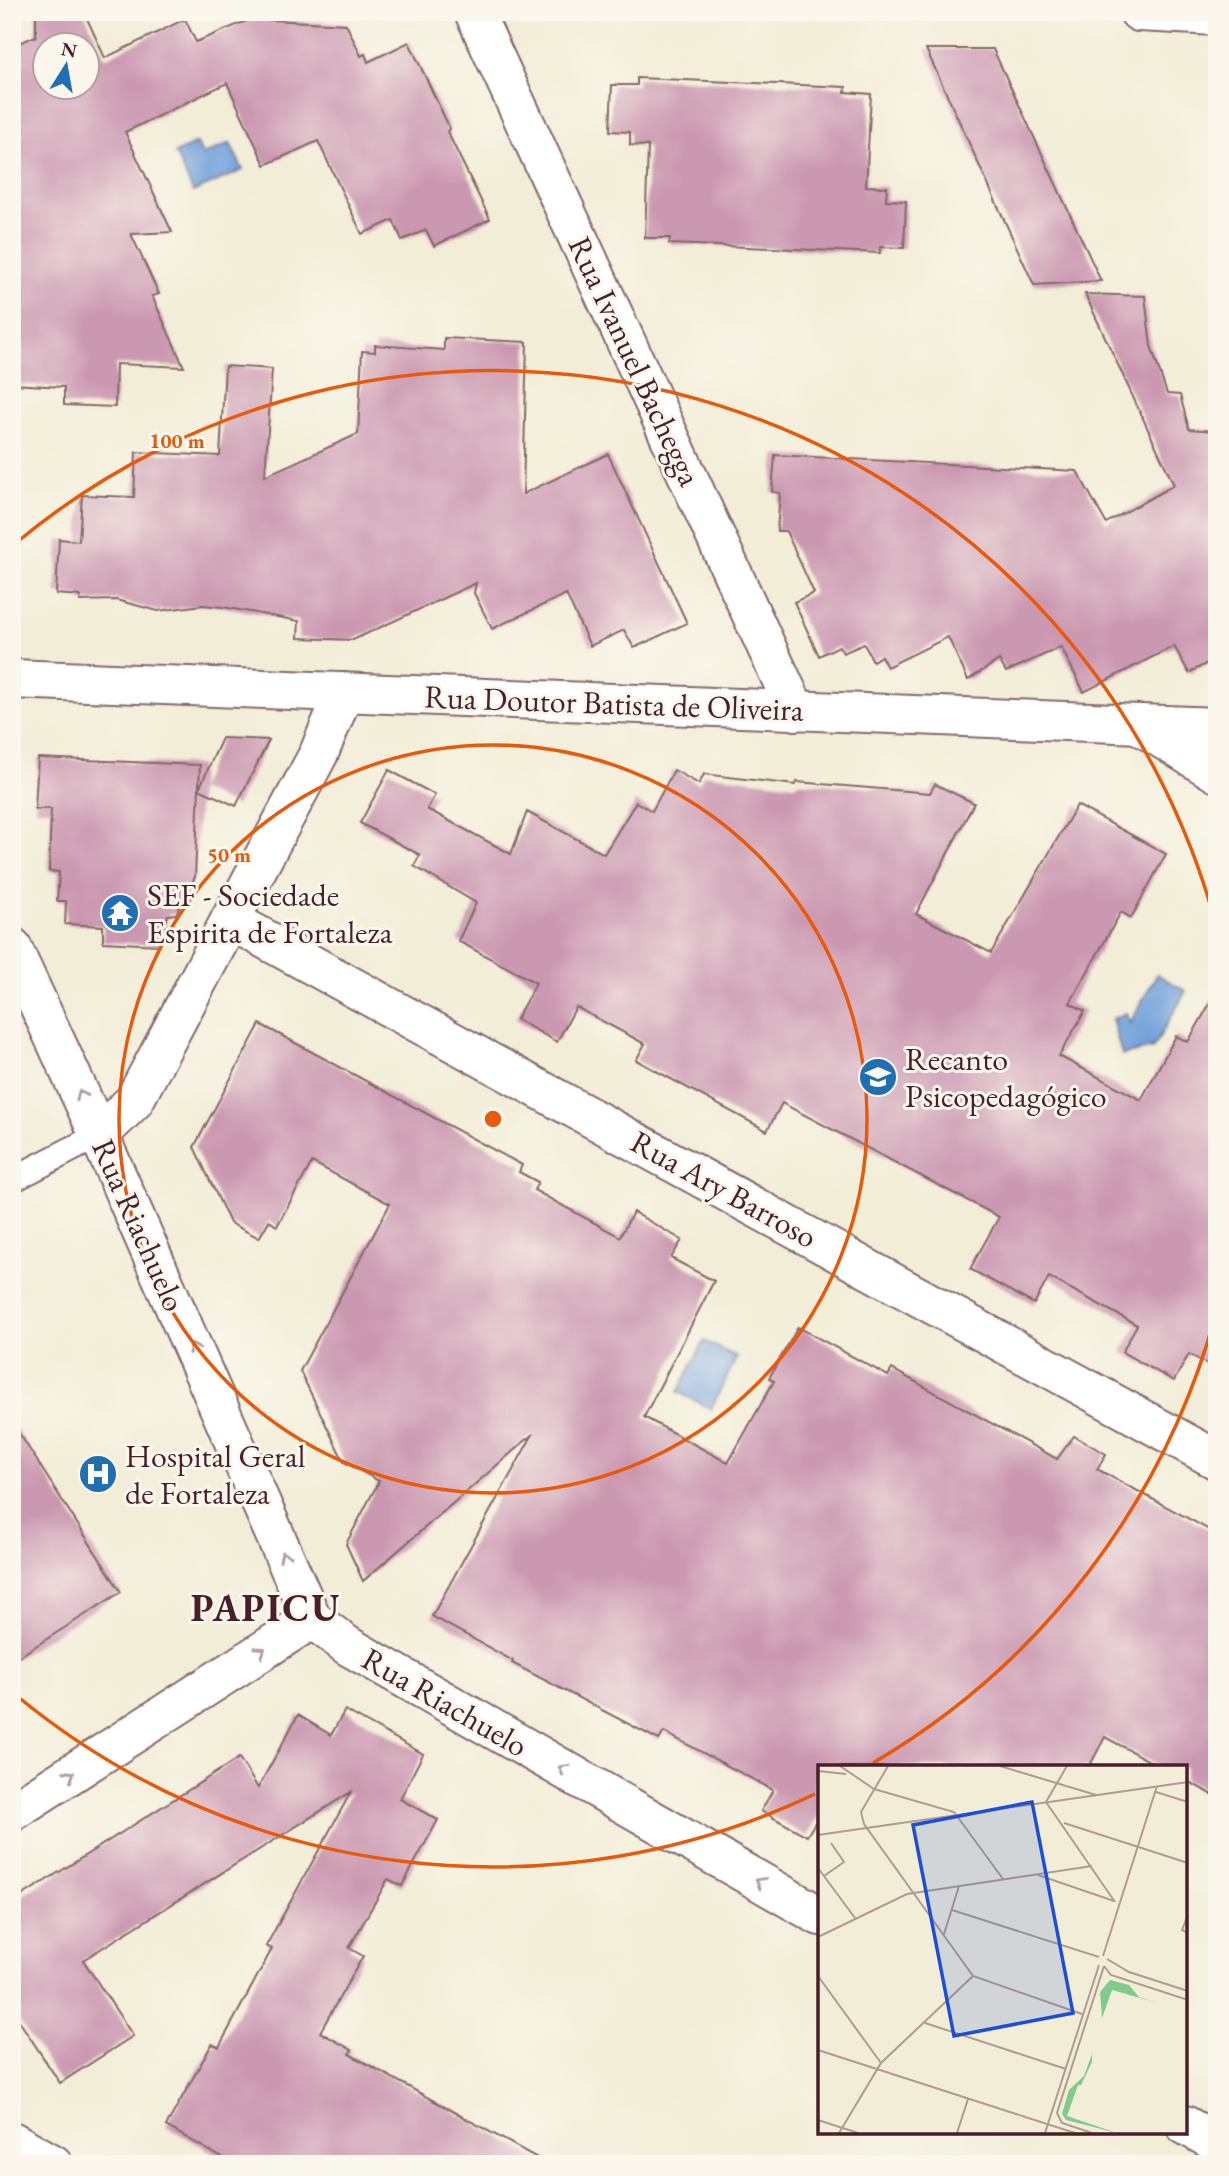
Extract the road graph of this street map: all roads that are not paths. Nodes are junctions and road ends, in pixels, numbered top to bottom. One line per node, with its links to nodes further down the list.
1 (474, 12): 6 (street, Rua Ivanuel Bachegga)
2 (1139, 12): 3 (street)
3 (1217, 16)
4 (12, 679): 5 (street, Rua Doutor Batista de Oliveira)
5 (344, 692): 6 (street, Rua Doutor Batista de Oliveira); 10 (street)
6 (796, 710): 7 (street, Rua Doutor Batista de Oliveira)
7 (1138, 724): 8 (street, Rua Doutor Batista de Oliveira); 9 (street)
8 (1217, 727)
9 (1217, 773)
10 (230, 920): 12 (street); 14 (street, Rua Ary Barroso)
11 (12, 947): 12 (street, Rua Riachuelo, one-way to 11)
12 (99, 1135): 13 (lane); 15 (street, Rua Riachuelo, one-way to 12)
13 (12, 1180)
14 (1217, 1460)
15 (312, 1619): 16 (street, one-way to 15); 17 (street, Rua Riachuelo, one-way to 15)
16 (12, 1812)
17 (818, 1915)
18 (1187, 2126): 20 (street)
19 (12, 2141): 21 (street)
20 (1217, 2143)
21 (53, 2164)

